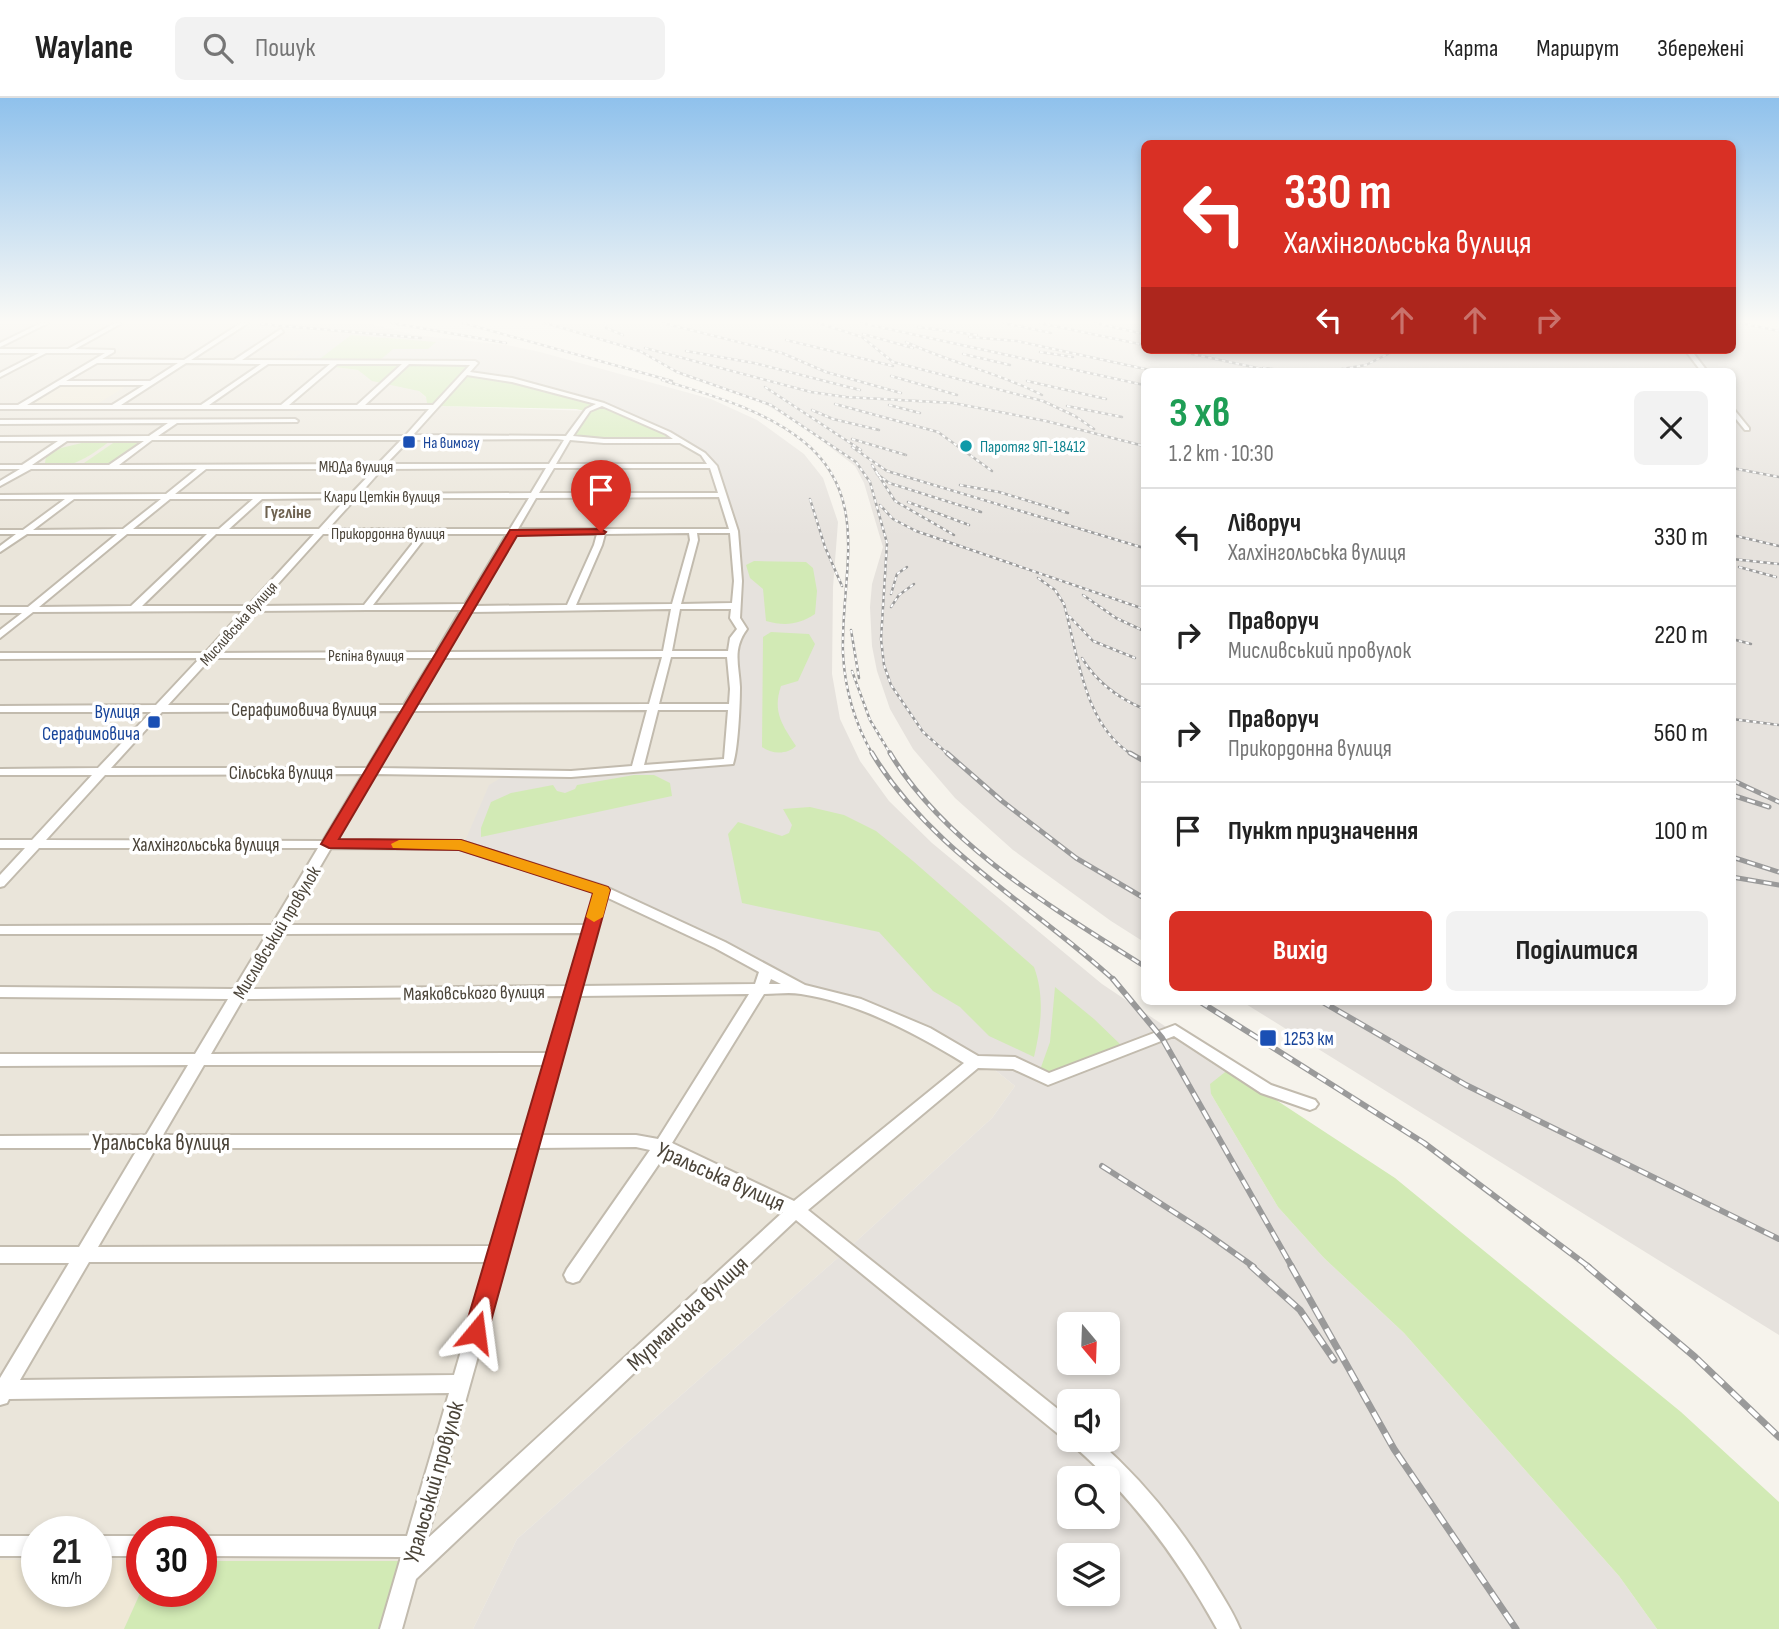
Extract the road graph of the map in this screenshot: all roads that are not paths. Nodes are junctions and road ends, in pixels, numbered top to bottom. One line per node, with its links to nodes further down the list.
1 (39, 394): 10 (street)
2 (133, 394): 11 (street)
3 (218, 394): 12 (street)
4 (298, 394): 13 (street)
5 (373, 394): 14 (street)
6 (446, 394): 15 (street, Мисливська вулиця)
7 (566, 394): 8 (street)
8 (602, 404): 26 (street, Мисливський провулок); 27 (street)
9 (0, 407): 10 (street)
10 (19, 407): 11 (street); 17 (street)
11 (113, 407): 12 (street); 20 (street)
12 (199, 407): 13 (street); 18 (street)
13 (283, 407): 14 (street)
14 (359, 407): 15 (street)
15 (435, 407): 25 (street, Мисливська вулиця)
16 (1736, 414): 21 (street)
17 (0, 420): 20 (street)
18 (175, 421): 19 (street); 20 (street); 24 (street)
19 (295, 421)
20 (92, 422): 23 (street)
21 (1747, 429)
22 (0, 439): 23 (street)
23 (65, 439): 24 (street); 28 (street)
24 (150, 439): 25 (street); 34 (street)
25 (406, 439): 26 (street); 30 (street, Мисливська вулиця)
26 (568, 439): 27 (street); 31 (street, Мисливський провулок)
27 (680, 441): 32 (street)
28 (27, 466): 33 (street, МЮДа вулиця); 34 (street, МЮДа вулиця); 35 (street)
29 (205, 466): 30 (street, МЮДа вулиця); 34 (street, МЮДа вулиця); 39 (street)
30 (382, 466): 31 (street, МЮДа вулиця); 41 (street, Мисливська вулиця)
31 (554, 466): 32 (street, МЮДа вулиця); 36 (street, Мисливський провулок)
32 (713, 466): 37 (street)
33 (0, 467)
34 (111, 467)
35 (0, 484)
36 (536, 495): 37 (street, Клари Цеткін вулиця); 41 (street, Клари Цеткін вулиця); 52 (street, Мисливський провулок)
37 (721, 495): 44 (street)
38 (69, 496): 39 (street, Клари Цеткін вулиця); 42 (street, Клари Цеткін вулиця); 46 (street)
39 (168, 496): 40 (street, Клари Цеткін вулиця); 47 (street)
40 (260, 496): 41 (street, Клари Цеткін вулиця); 49 (street)
41 (354, 496): 50 (street, Мисливська вулиця)
42 (0, 497)
43 (693, 531): 44 (street, Прикордонна вулиця); 48 (street, Прикордонна вулиця); 55 (street)
44 (734, 531): 54 (street)
45 (0, 532): 46 (street, Прикордонна вулиця)
46 (25, 532): 47 (street, Прикордонна вулиця); 53 (street)
47 (124, 532): 49 (street, Прикордонна вулиця); 60 (street)
48 (601, 532): 52 (street, Прикордонна вулиця); 59 (street)
49 (218, 533): 50 (street, Прикордонна вулиця); 61 (street)
50 (321, 533): 51 (street, Прикордонна вулиця); 56 (street, Мисливська вулиця)
51 (425, 533): 52 (street, Прикордонна вулиця); 57 (street)
52 (514, 533): 58 (street, Мисливський провулок)
53 (0, 550)
54 (736, 606): 55 (street); 64 (street)
55 (676, 607): 59 (street); 67 (street)
56 (252, 608): 57 (street); 61 (street); 65 (street, Мисливська вулиця)
57 (366, 608): 58 (street)
58 (469, 608): 59 (street); 66 (street, Мисливський провулок)
59 (570, 608)
60 (31, 609): 61 (street); 62 (street); 63 (street)
61 (134, 609)
62 (0, 610)
63 (0, 635)
64 (732, 654): 67 (street, Рєпіна вулиця); 69 (street)
65 (208, 655): 66 (street, Рєпіна вулиця); 68 (street, Рєпіна вулиця); 72 (street, Мисливська вулиця)
66 (441, 655): 67 (street, Рєпіна вулиця); 73 (street, Мисливський провулок)
67 (667, 655): 70 (street)
68 (0, 656)
69 (733, 706): 70 (street, Серафимовича вулиця); 74 (street, Сільська вулиця)
70 (651, 708): 73 (street, Серафимовича вулиця); 74 (street)
71 (0, 709): 72 (street, Серафимовича вулиця)
72 (159, 709): 73 (street, Серафимовича вулиця); 77 (street, Мисливська вулиця)
73 (409, 709): 75 (street, Мисливський провулок)
74 (637, 769): 75 (street, Сільська вулиця)
75 (372, 771): 77 (street, Сільська вулиця); 80 (street, Мисливський провулок)
76 (0, 772): 77 (street, Сільська вулиця)
77 (101, 773): 79 (street, Мисливська вулиця)
78 (0, 844): 79 (street, Халхінгольська вулиця)
79 (35, 844): 80 (street, Халхінгольська вулиця); 81 (street, Мисливська вулиця)
80 (329, 844): 82 (street, Халхінгольська вулиця); 85 (street, Мисливський провулок)
81 (0, 883)
82 (602, 890): 83 (street, Уральський провулок); 86 (street, Халхінгольська вулиця)
83 (591, 929): 85 (street); 89 (street, Уральський провулок)
84 (0, 930): 85 (street)
85 (278, 930): 91 (street, Мисливський провулок)
86 (767, 970): 87 (street); 88 (street, Халхінгольська вулиця)
87 (760, 989): 88 (street, Маяковського вулиця); 89 (street, Маяковського вулиця); 100 (street)
88 (801, 989): 95 (street, Маяковського вулиця)
89 (573, 991): 91 (street, Маяковського вулиця); 92 (street, Уральський провулок)
90 (0, 992): 91 (street, Маяковського вулиця)
91 (239, 994): 94 (street, Мисливський провулок)
92 (554, 1059): 94 (street); 99 (street, Уральський провулок)
93 (0, 1060): 94 (street)
94 (200, 1060): 98 (street, Мисливський провулок)
95 (975, 1062): 96 (street); 101 (street, Мурманська вулиця)
96 (1310, 1104)
97 (0, 1142): 98 (street, Уральська вулиця)
98 (151, 1142): 99 (street, Уральська вулиця); 102 (street, Мисливський провулок)
99 (530, 1142): 100 (street, Уральська вулиця); 103 (street, Уральський провулок)
100 (662, 1146): 101 (street, Уральська вулиця); 105 (street)
101 (796, 1210): 108 (street, Уральська вулиця); 113 (street, Мурманська вулиця)
102 (84, 1254): 103 (street); 104 (street); 107 (street, Мисливський провулок)
103 (498, 1254): 106 (street, Уральський провулок)
104 (0, 1255)
105 (572, 1275)
106 (461, 1384): 107 (street); 113 (street, Уральський провулок)
107 (1, 1392)
108 (1057, 1420)
109 (1095, 1452): 115 (street)
110 (0, 1546): 111 (street)
111 (21, 1546)
112 (217, 1546): 113 (street)
113 (425, 1547): 114 (street, Уральський провулок)
114 (391, 1629)
115 (1229, 1629)

